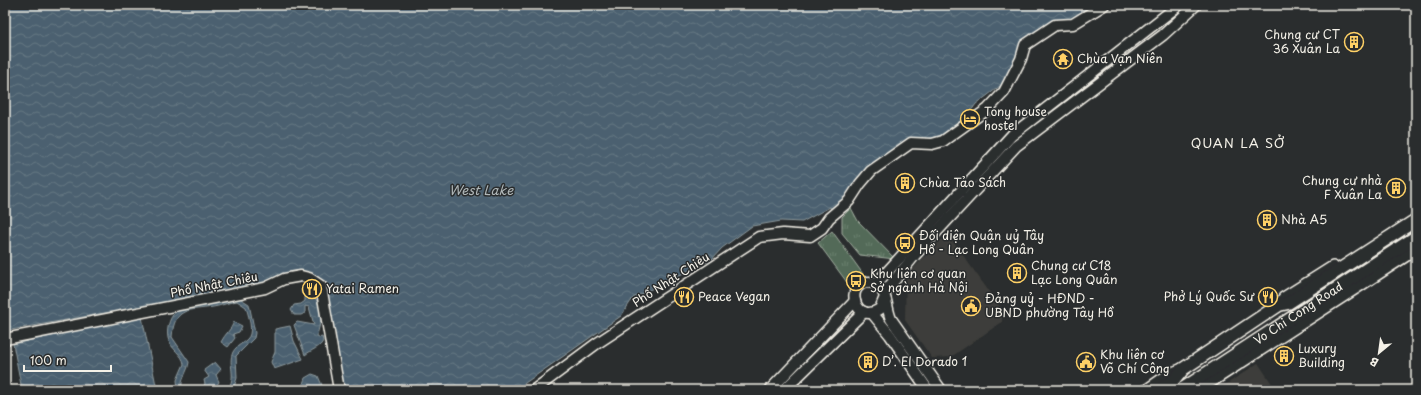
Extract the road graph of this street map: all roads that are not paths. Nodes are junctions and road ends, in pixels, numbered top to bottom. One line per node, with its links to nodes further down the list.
1 (1104, 5): 16 (main road, Phố Nhật Chiêu)
2 (1178, 5): 8 (main road)
3 (1196, 5): 9 (main road)
4 (1416, 214): 11 (main road, Vo Chi Cong Road)
5 (1416, 220): 11 (highway, Vo Chi Cong Road)
6 (1415, 241): 7 (highway); 23 (highway, Vo Chi Cong Road)
7 (1405, 256): 24 (main road, Vo Chi Cong Road)
8 (876, 284): 9 (main road); 10 (main road)
9 (884, 295): 12 (main road); 20 (main road)
10 (855, 301): 12 (main road); 17 (main road)
11 (1279, 305): 14 (highway, Vo Chi Cong Road)
12 (868, 312): 18 (main road); 19 (main road)
13 (5, 339): 15 (main road, Phố Nhật Chiêu)
14 (1183, 369): 21 (main road); 22 (highway, Vo Chi Cong Road)
15 (339, 390)
16 (534, 390)
17 (770, 390)
18 (784, 390)
19 (928, 390)
20 (941, 390)
21 (1147, 390)
22 (1158, 390)
23 (1181, 390)
24 (1198, 390)

